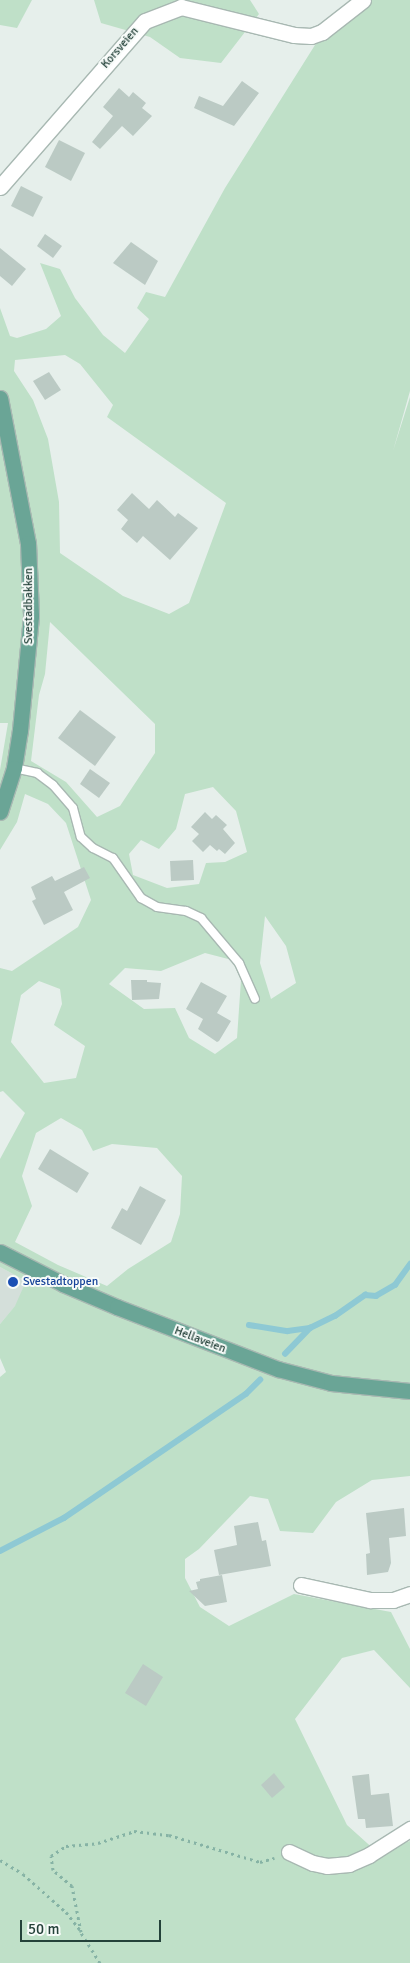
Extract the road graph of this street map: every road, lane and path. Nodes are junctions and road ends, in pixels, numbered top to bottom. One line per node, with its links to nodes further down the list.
1 (363, 0): 2 (street, Korsveien)
2 (0, 187)
3 (0, 398): 4 (main road, Svestadbakken)
4 (14, 768): 5 (main road, Svestadbakken); 6 (lane)
5 (0, 812)
6 (255, 999)
7 (0, 1252): 8 (main road, Hellaveien)
8 (410, 1391)
9 (301, 1585): 10 (street)
10 (410, 1594)
11 (410, 1829): 12 (street)
12 (289, 1852): 14 (path)
13 (0, 1860): 14 (path)
14 (81, 1932): 15 (path)
15 (100, 1963)

